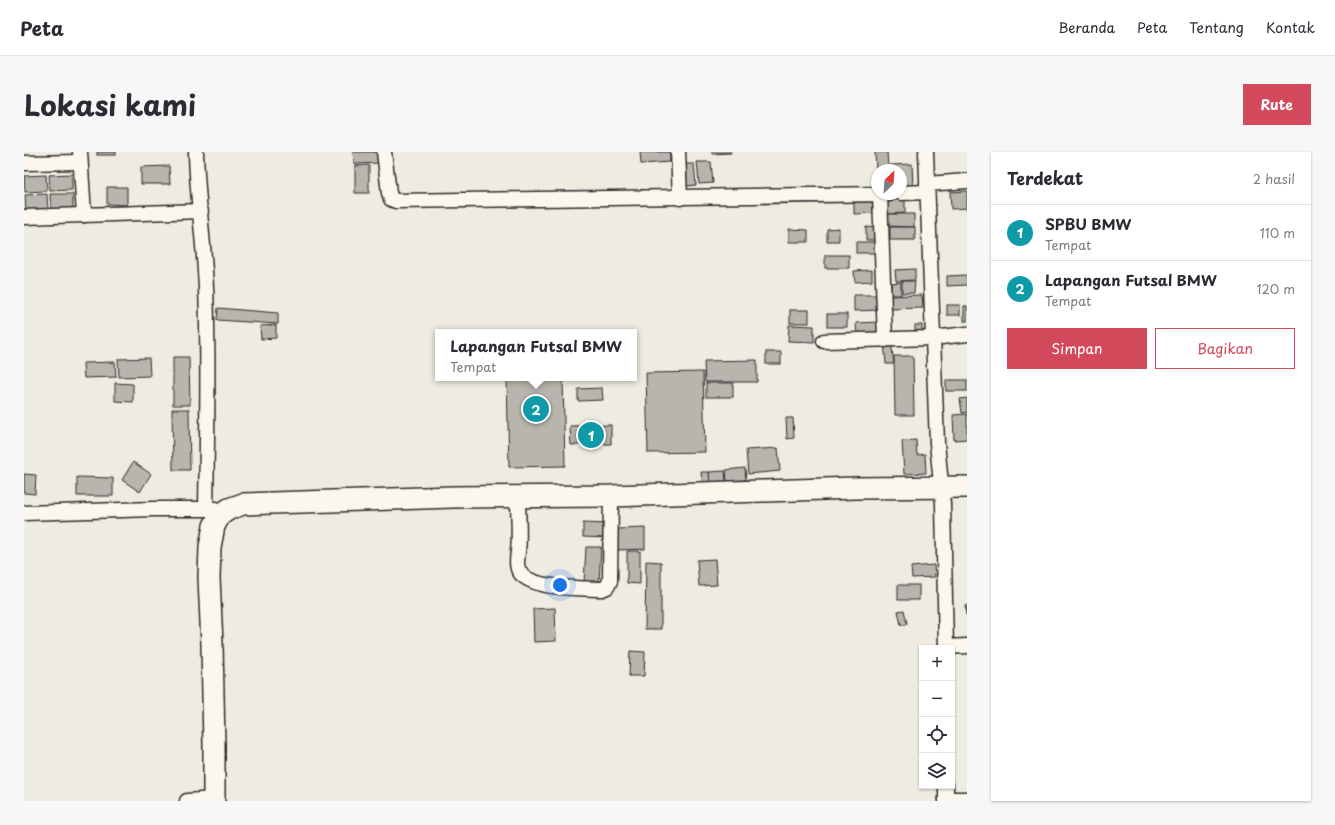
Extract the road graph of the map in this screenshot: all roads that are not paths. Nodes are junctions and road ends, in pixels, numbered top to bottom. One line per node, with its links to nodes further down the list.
1 (196, 152): 13 (street)
2 (384, 152): 11 (street)
3 (678, 152): 11 (street)
4 (926, 152): 8 (street)
5 (80, 157): 6 (street); 14 (street)
6 (24, 163)
7 (967, 181): 8 (street)
8 (927, 188): 9 (street); 17 (street)
9 (907, 192)
10 (871, 194): 11 (street)
11 (680, 198)
12 (880, 200): 18 (street)
13 (201, 211): 14 (street); 24 (street)
14 (84, 215): 15 (street)
15 (24, 217)
16 (967, 334): 17 (street)
17 (933, 338): 18 (street); 20 (street)
18 (885, 340): 19 (street)
19 (824, 341)
20 (941, 487): 21 (highway); 22 (highway); 27 (street)
21 (967, 487)
22 (611, 496): 23 (highway); 23 (street)
23 (518, 497): 25 (highway)
24 (206, 509): 25 (street); 26 (street)
25 (229, 509): 32 (highway)
26 (24, 513)
27 (946, 645)
28 (967, 646): 29 (street)
29 (955, 647)
30 (946, 795): 31 (street)
31 (967, 798)
32 (214, 800): 33 (street)
33 (187, 801)

